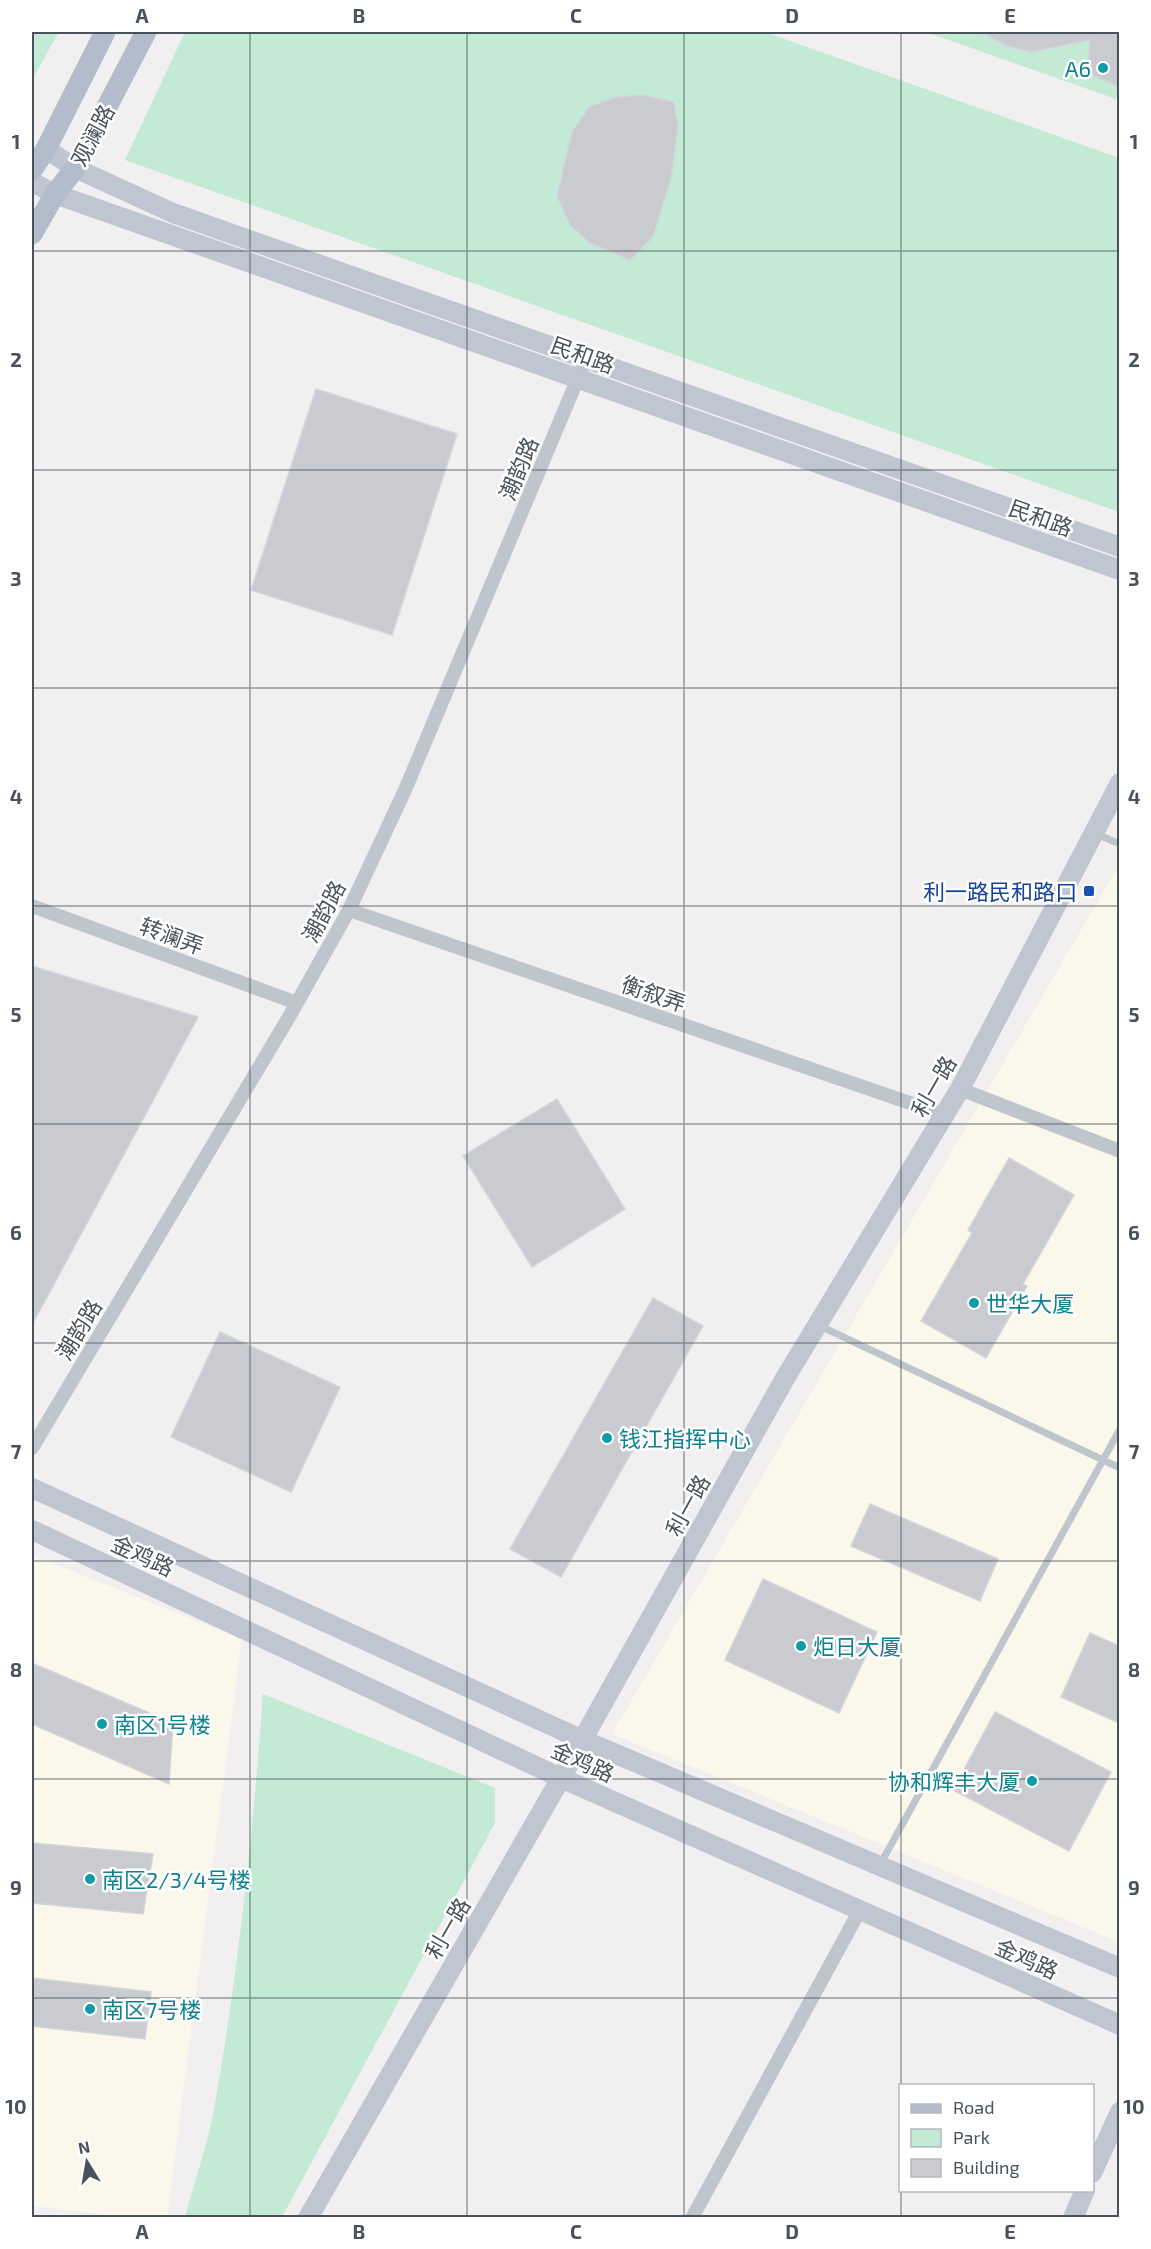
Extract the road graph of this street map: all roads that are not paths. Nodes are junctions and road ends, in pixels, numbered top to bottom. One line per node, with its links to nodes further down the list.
1 (105, 32): 3 (main road, 观澜路)
2 (146, 32): 4 (main road, 观澜路)
3 (35, 165): 4 (main road, 民和路); 5 (main road, 民和路)
4 (75, 168): 5 (main road, 观澜路); 7 (main road, 民和路)
5 (55, 194): 6 (main road, 观澜路); 8 (main road, 民和路)
6 (32, 234)
7 (586, 359): 8 (street, 潮韵路); 9 (main road, 民和路)
8 (579, 378): 10 (main road, 民和路); 15 (street, 潮韵路)
9 (1119, 547)
10 (1119, 570)
11 (1119, 783): 12 (main road, 利一路)
12 (1095, 833): 13 (lane); 17 (main road, 利一路)
13 (1119, 844)
14 (32, 906): 16 (street, 转澜弄)
15 (349, 910): 16 (street, 潮韵路); 18 (street, 衡叙弄)
16 (297, 1003): 22 (street, 潮韵路)
17 (960, 1089): 18 (main road, 利一路); 19 (street)
18 (945, 1115): 20 (main road, 利一路)
19 (1119, 1151)
20 (818, 1325): 23 (lane); 27 (main road, 利一路)
21 (1119, 1429): 23 (lane)
22 (32, 1448)
23 (1102, 1460): 24 (lane); 29 (lane)
24 (1119, 1468)
25 (32, 1488): 27 (main road, 金鸡路)
26 (32, 1530): 28 (main road, 金鸡路)
27 (583, 1740): 28 (main road, 利一路); 29 (main road, 金鸡路)
28 (561, 1778): 30 (main road, 金鸡路); 36 (main road, 利一路)
29 (879, 1867): 31 (main road, 金鸡路)
30 (860, 1910): 32 (main road, 金鸡路); 37 (street)
31 (1119, 1968)
32 (1119, 2025)
33 (1119, 2112): 34 (main road)
34 (1094, 2168)
35 (1084, 2192): 38 (main road)
36 (308, 2217)
37 (692, 2217)
38 (1073, 2217)

